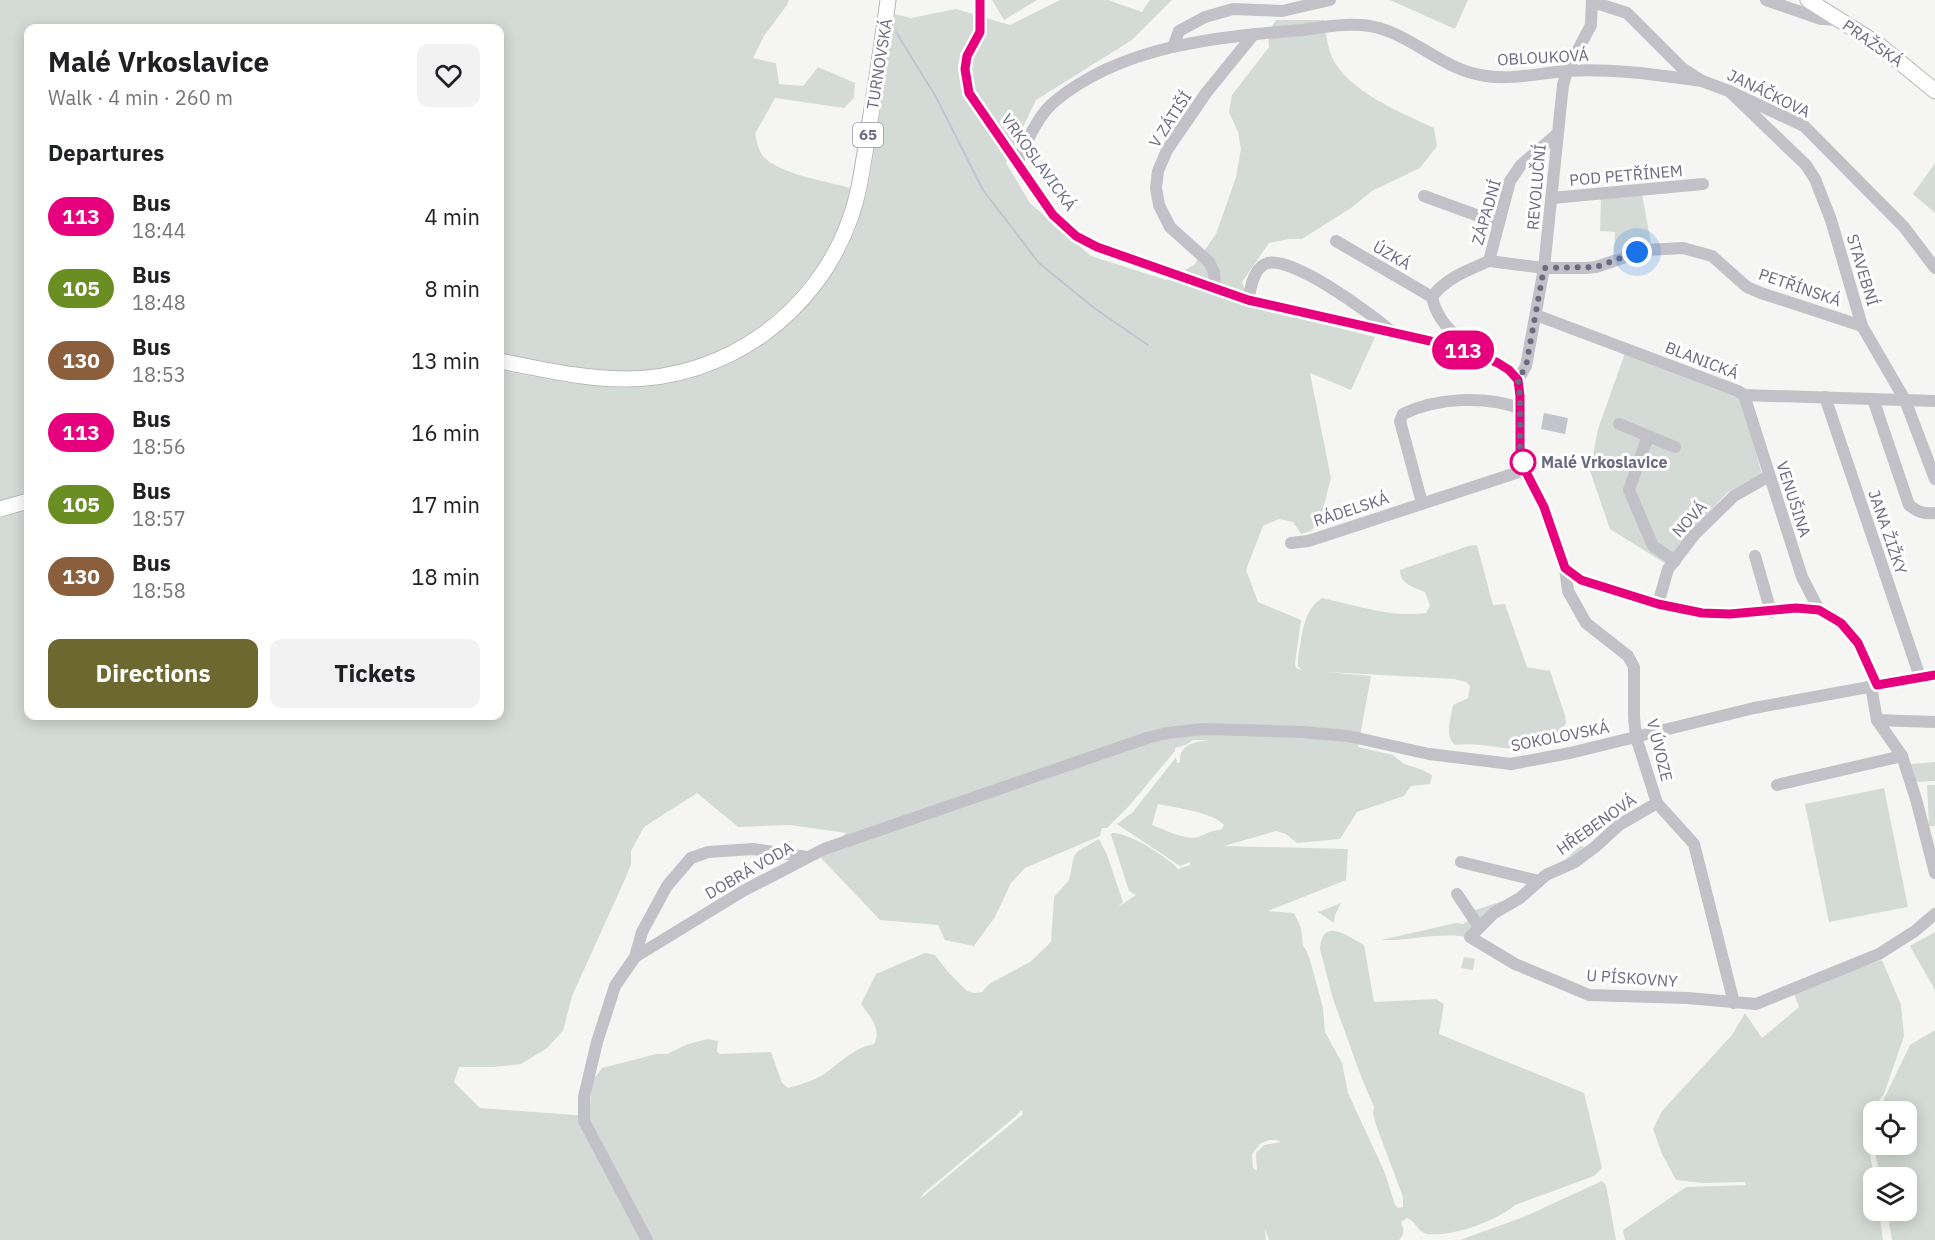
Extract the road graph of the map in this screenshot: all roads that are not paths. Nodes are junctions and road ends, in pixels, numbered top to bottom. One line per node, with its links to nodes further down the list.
1 (888, 0): 30 (main road, TURNOVSKÁ / 65)
2 (980, 0): 15 (street, VRKOSLAVICKÁ)
3 (1330, 0): 9 (street)
4 (1766, 0): 7 (street)
5 (1808, 0): 7 (main road, PRAŽSKÁ)
6 (1593, 1): 10 (street, REVOLUČNÍ); 11 (street, JANÁČKOVA)
7 (1841, 20): 13 (main road, PRAŽSKÁ)
8 (1254, 34): 9 (street, OBLOUKOVÁ); 10 (street, OBLOUKOVÁ); 24 (street, V ZÁTIŠÍ)
9 (1173, 47): 15 (street, OBLOUKOVÁ)
10 (1567, 71): 11 (street, OBLOUKOVÁ); 14 (street, REVOLUČNÍ)
11 (1702, 81): 12 (street, JANÁČKOVA)
12 (1730, 91): 23 (street, JANÁČKOVA); 28 (street, STAVEBNÍ)
13 (1935, 91)
14 (1557, 134): 18 (street, REVOLUČNÍ); 19 (street, ZÁPADNÍ)
15 (1017, 164): 24 (street, VRKOSLAVICKÁ)
16 (1703, 184): 18 (street, POD PETŘÍNEM)
17 (1424, 196): 19 (street)
18 (1552, 198): 22 (street, REVOLUČNÍ)
19 (1498, 223): 21 (street, ZÁPADNÍ)
20 (1336, 241): 25 (street, ÚZKÁ)
21 (1489, 261): 22 (street, PETŘÍNSKÁ); 25 (street, ZÁPADNÍ)
22 (1544, 268): 27 (street, REVOLUČNÍ); 28 (street, PETŘÍNSKÁ)
23 (1935, 268)
24 (1215, 288): 26 (street, VRKOSLAVICKÁ)
25 (1432, 297): 31 (street)
26 (1248, 300): 29 (street, VRKOSLAVICKÁ); 29 (street, VRKOSLAVICKÁ)
27 (1536, 315): 32 (street, REVOLUČNÍ); 33 (street, BLANICKÁ)
28 (1863, 326): 36 (street, STAVEBNÍ)
29 (1393, 333): 31 (street, VRKOSLAVICKÁ)
30 (504, 362)
31 (1498, 363): 32 (street, VRKOSLAVICKÁ)
32 (1518, 380): 38 (street)
33 (1744, 395): 34 (street, BLANICKÁ); 43 (street, VENUŠINA)
34 (1825, 397): 35 (street, BLANICKÁ); 57 (street, JANA ŽIŽKY)
35 (1873, 399): 36 (street, BLANICKÁ); 48 (street)
36 (1905, 400): 37 (street, BLANICKÁ); 44 (street, STAVEBNÍ)
37 (1935, 401)
38 (1520, 408): 42 (street); 46 (street)
39 (1619, 424): 40 (street)
40 (1648, 436): 41 (street); 51 (street)
41 (1675, 447)
42 (1525, 470): 46 (street, RÁDELSKÁ); 52 (street)
43 (1769, 477): 51 (street, NOVÁ); 54 (street, VENUŠINA)
44 (1935, 479)
45 (24, 502): 47 (main road)
46 (1422, 503): 49 (street, RÁDELSKÁ)
47 (0, 509)
48 (1935, 513)
49 (1291, 543)
50 (1755, 556): 55 (street)
51 (1675, 561): 53 (street, NOVÁ)
52 (1565, 568): 53 (street); 61 (street, V ÚVOZE)
53 (1658, 604): 55 (street)
54 (1819, 610): 55 (street); 58 (street)
55 (1771, 612)
56 (1935, 675): 57 (street, SOKOLOVSKÁ)
57 (1920, 677): 58 (street, SOKOLOVSKÁ)
58 (1874, 685): 59 (street); 61 (street, SOKOLOVSKÁ)
59 (1877, 720): 60 (street); 62 (street)
60 (1935, 722)
61 (1636, 737): 64 (street, V ÚVOZE); 65 (street, SOKOLOVSKÁ)
62 (1902, 756): 63 (street); 67 (street)
63 (1777, 785)
64 (1657, 803): 68 (street, HŘEBENOVÁ); 74 (street, V ÚVOZE)
65 (807, 857): 73 (street, DOBRÁ VODA); 73 (street, DOBRÁ VODA)
66 (1461, 862): 68 (street)
67 (1935, 873)
68 (1539, 881): 71 (street, HŘEBENOVÁ)
69 (1457, 894): 71 (street)
70 (1935, 914): 74 (street, U PÍSKOVNY)
71 (1479, 927): 72 (street, HŘEBENOVÁ)
72 (1470, 937): 74 (street, U PÍSKOVNY)
73 (635, 957): 75 (street, DOBRÁ VODA)
74 (1734, 1003)
75 (647, 1240)

